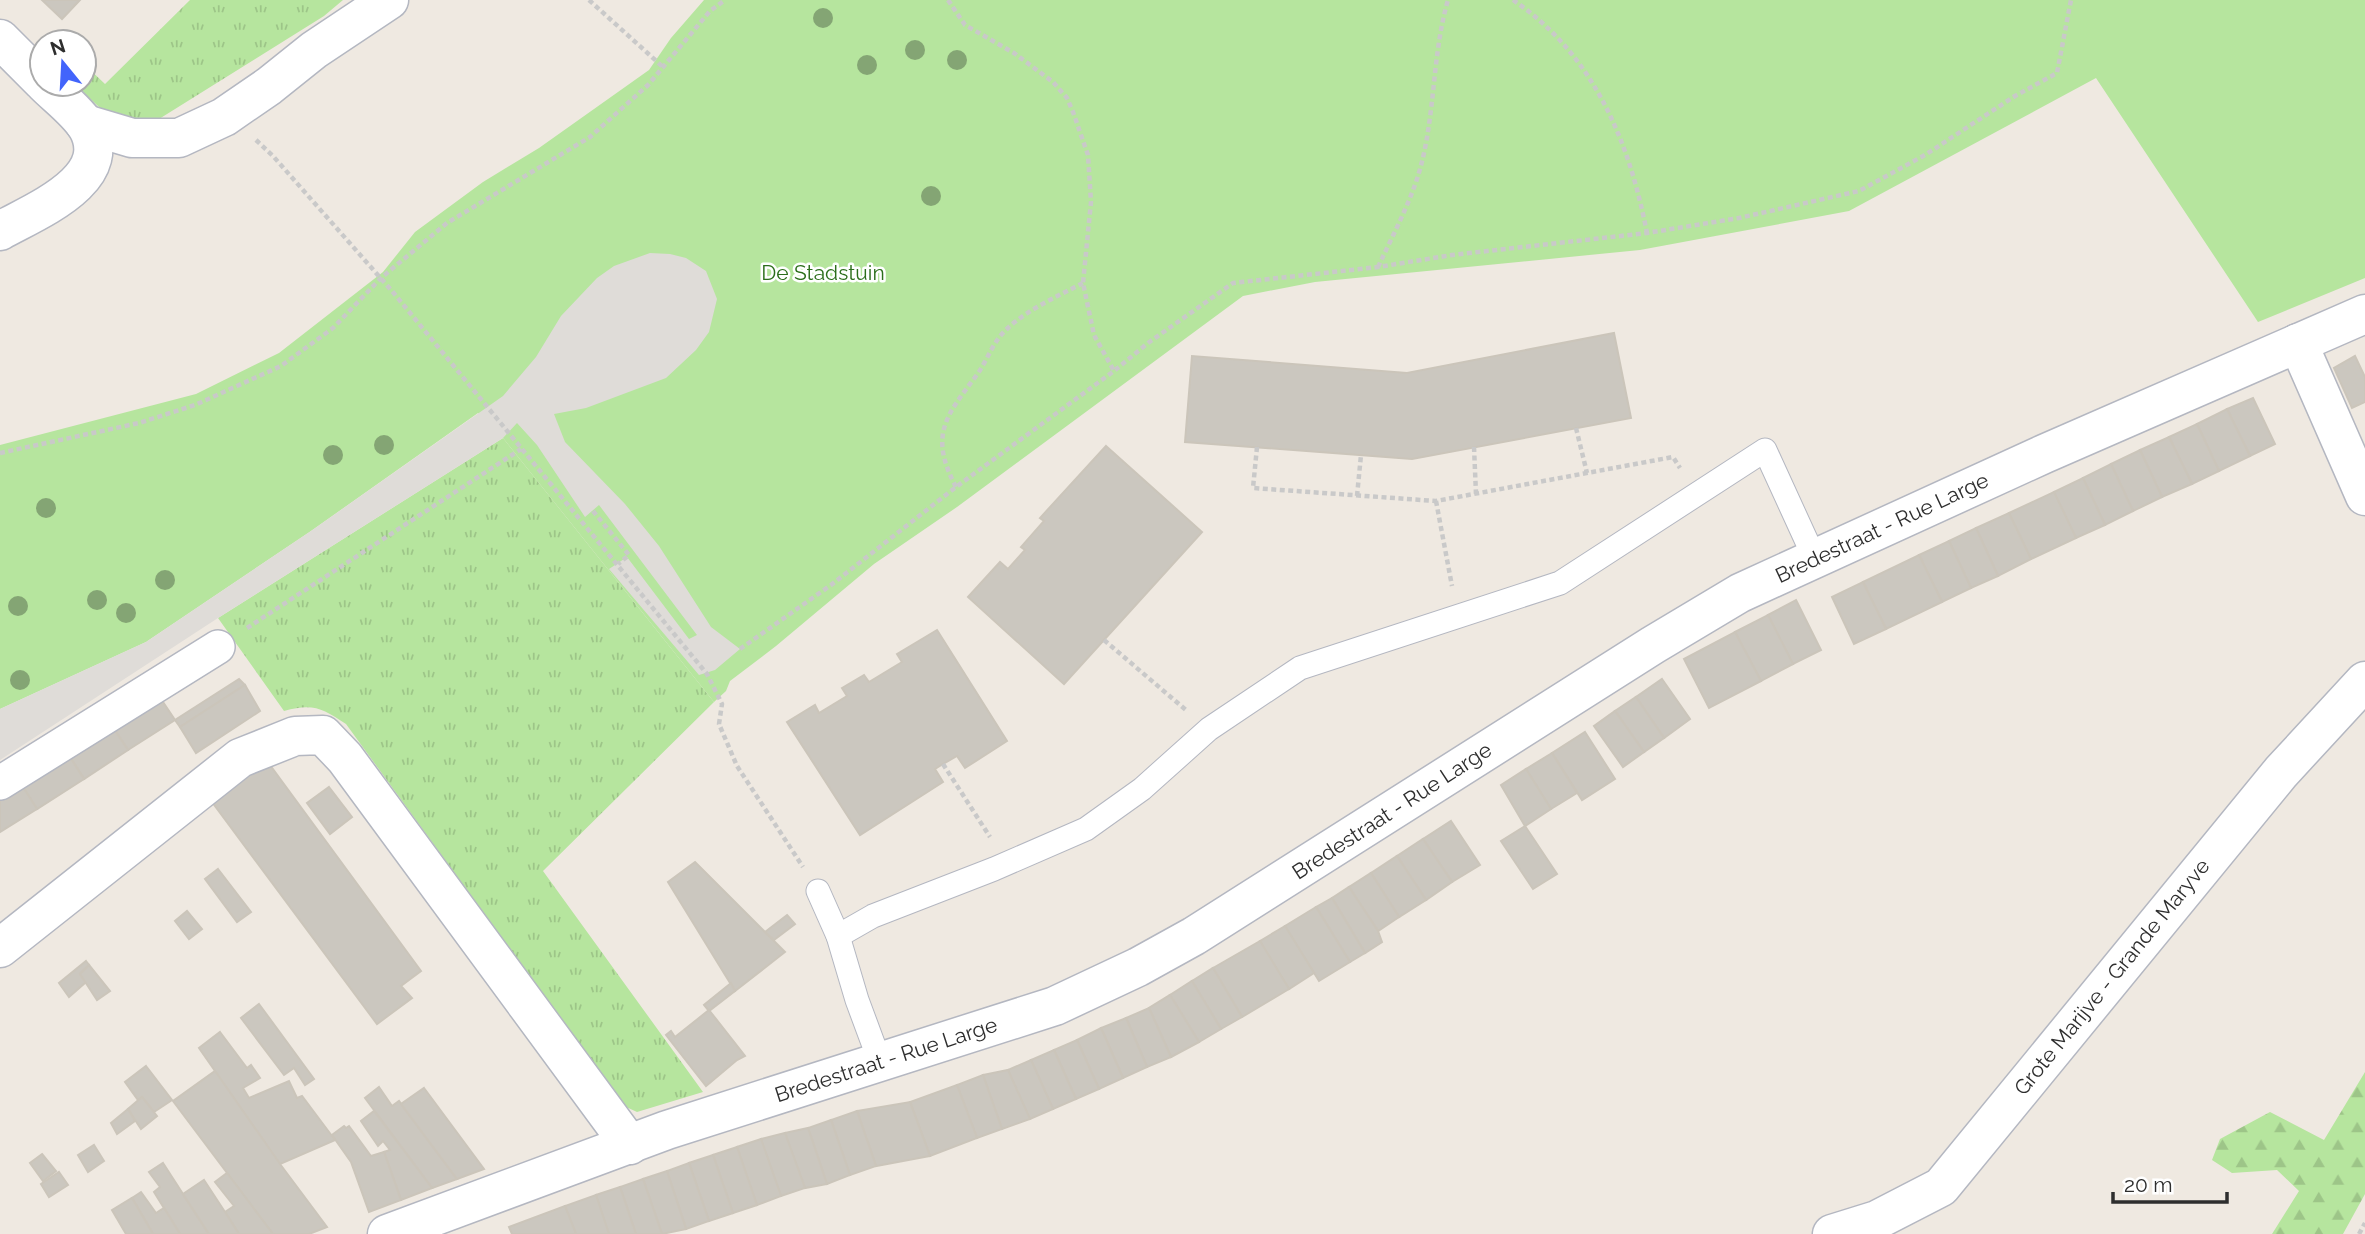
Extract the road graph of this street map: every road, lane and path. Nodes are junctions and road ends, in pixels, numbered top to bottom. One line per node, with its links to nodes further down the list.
1 (389, 0): 12 (street)
2 (589, 0): 10 (path)
3 (725, 0): 10 (path)
4 (948, 0): 18 (path)
5 (1448, 0): 16 (path)
6 (1513, 0): 15 (path)
7 (2071, 0): 15 (path)
8 (0, 39): 9 (street)
9 (28, 66)
10 (664, 68): 17 (path)
11 (59, 98): 13 (street)
12 (224, 117): 13 (street); 17 (path)
13 (88, 130): 14 (street)
14 (0, 231)
15 (1647, 233): 16 (path)
16 (1378, 267): 21 (path)
17 (381, 278): 25 (path); 26 (path)
18 (1083, 283): 21 (path); 29 (path)
19 (2365, 314): 20 (street, Bredestraat - Rue Large)
20 (2298, 343): 33 (street); 36 (street, Bredestraat - Rue Large)
21 (1114, 371): 29 (path)
22 (1576, 428): 28 (path)
23 (1257, 447): 32 (path)
24 (1474, 447): 30 (path)
25 (521, 449): 37 (path); 40 (path)
26 (0, 453)
27 (1361, 455): 32 (path)
28 (1587, 473): 30 (path); 31 (path)
29 (956, 487): 41 (path)
30 (1476, 494): 34 (path)
31 (1698, 494): 36 (lane); 38 (lane)
32 (1357, 496): 34 (path)
33 (2365, 496)
34 (1436, 501): 38 (path)
35 (593, 511): 37 (path)
36 (1814, 558): 50 (street, Bredestraat - Rue Large)
37 (618, 564): 47 (path)
38 (1458, 616): 43 (lane)
39 (1104, 640): 43 (path)
40 (218, 647): 45 (street)
41 (740, 649)
42 (2365, 681): 54 (street, Grote Marijve - Grande Maryve)
43 (1209, 729): 46 (lane)
44 (943, 764): 46 (path)
45 (0, 783)
46 (1007, 863): 48 (lane)
47 (818, 891): 48 (lane)
48 (838, 936): 50 (lane)
49 (0, 948): 51 (street)
50 (880, 1062): 51 (street, Bredestraat - Rue Large)
51 (630, 1144): 53 (street, Bredestraat - Rue Large)
52 (2365, 1223): 55 (path)
53 (387, 1234)
54 (1832, 1234)
55 (2359, 1234)

